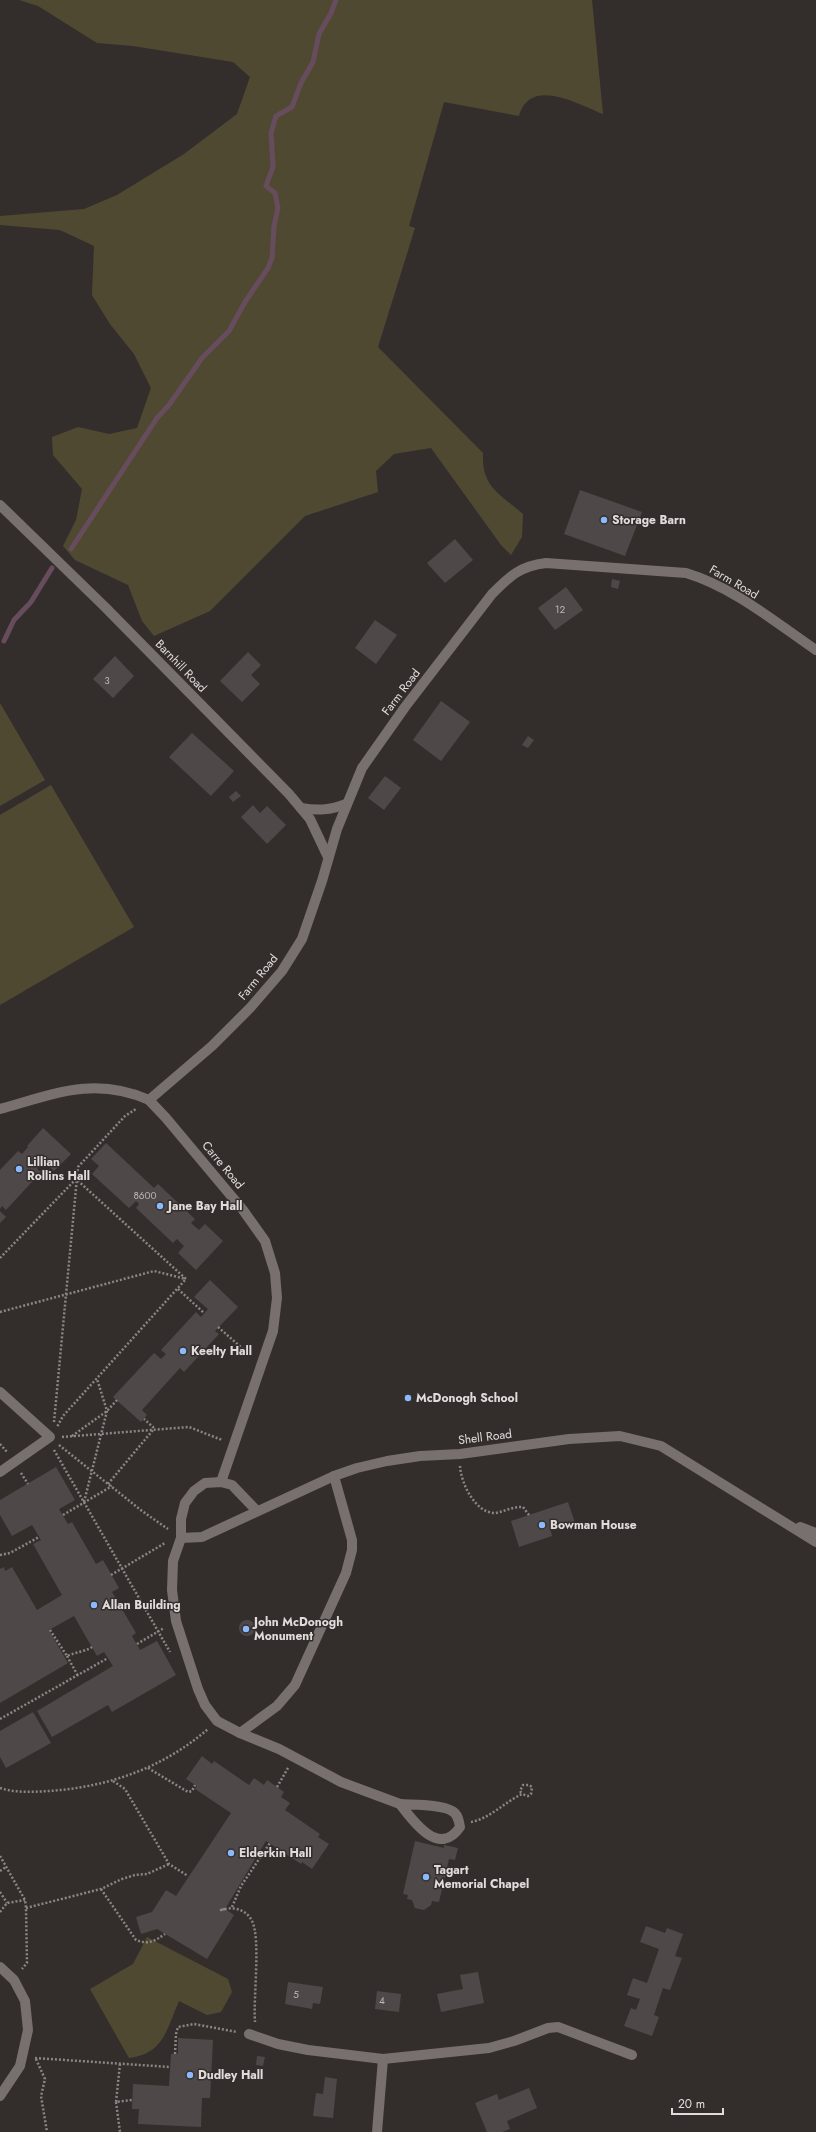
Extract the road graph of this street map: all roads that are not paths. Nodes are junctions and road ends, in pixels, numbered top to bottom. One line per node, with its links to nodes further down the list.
1 (0, 505): 4 (street, Barnhill Road)
2 (816, 650): 3 (street, Farm Road)
3 (346, 804): 4 (street); 5 (street, Farm Road)
4 (301, 808): 5 (street, Barnhill Road)
5 (328, 857): 6 (street, Farm Road)
6 (149, 1100): 7 (street); 11 (street, Carre Road)
7 (0, 1109)
8 (0, 1392): 9 (street)
9 (0, 1472)
10 (334, 1476): 12 (street, Shell Road); 13 (street, Shell Road); 17 (street)
11 (221, 1482): 12 (street); 15 (street)
12 (257, 1511): 15 (street, Shell Road)
13 (785, 1521): 14 (street, Shell Road); 16 (street, Shell Road)
14 (816, 1533)
15 (181, 1538): 17 (street)
16 (816, 1542)
17 (240, 1733): 18 (street)
18 (400, 1804): 18 (street)
19 (0, 1967): 23 (street)
20 (253, 2036): 22 (street)
21 (632, 2055): 22 (street)
22 (383, 2059): 24 (street)
23 (0, 2096)
24 (377, 2132)

